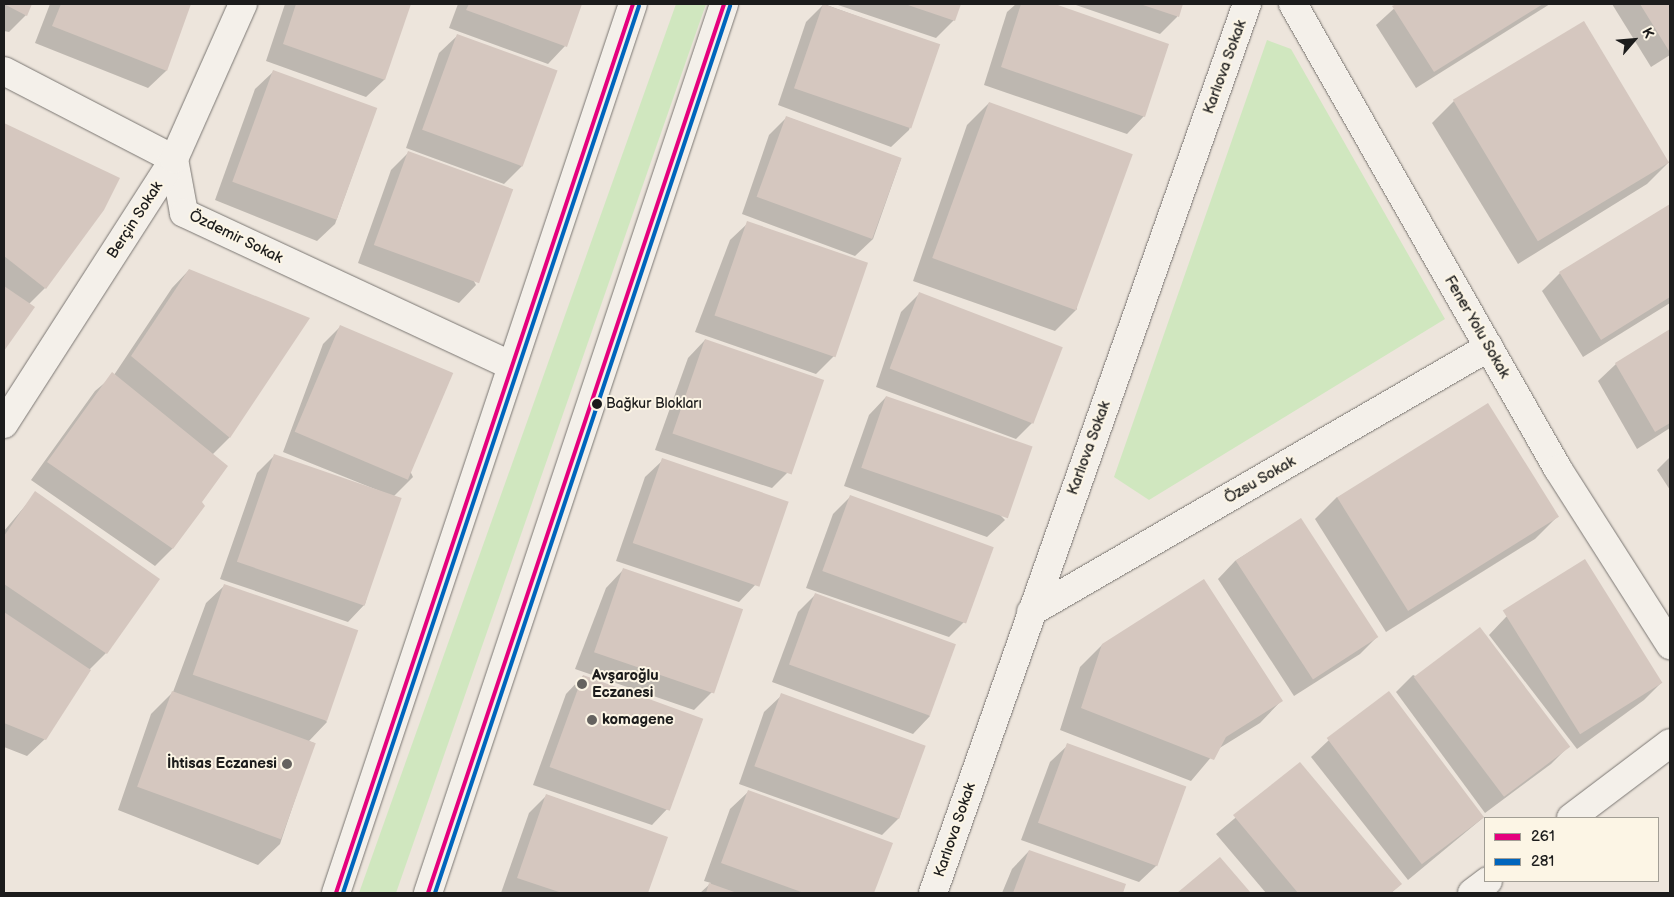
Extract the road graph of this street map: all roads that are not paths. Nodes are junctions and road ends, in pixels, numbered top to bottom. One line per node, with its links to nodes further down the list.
1 (243, 4): 7 (street, Berçin Sokak)
2 (633, 4): 9 (street)
3 (724, 4): 17 (street)
4 (1247, 4): 11 (street, Karlıova Sokak)
5 (1294, 4): 8 (street, Fener Yolu Sokak)
6 (4, 71): 7 (street)
7 (174, 159): 9 (street, Özdemir Sokak); 10 (street, Berçin Sokak)
8 (1489, 347): 11 (street, Özsu Sokak); 12 (street, Fener Yolu Sokak)
9 (510, 365): 16 (street)
10 (4, 424)
11 (1030, 612): 18 (street, Karlıova Sokak)
12 (1670, 645)
13 (1670, 743): 14 (street)
14 (1572, 817)
15 (1487, 882): 19 (street)
16 (336, 893)
17 (428, 893)
18 (933, 893)
19 (1472, 893)

